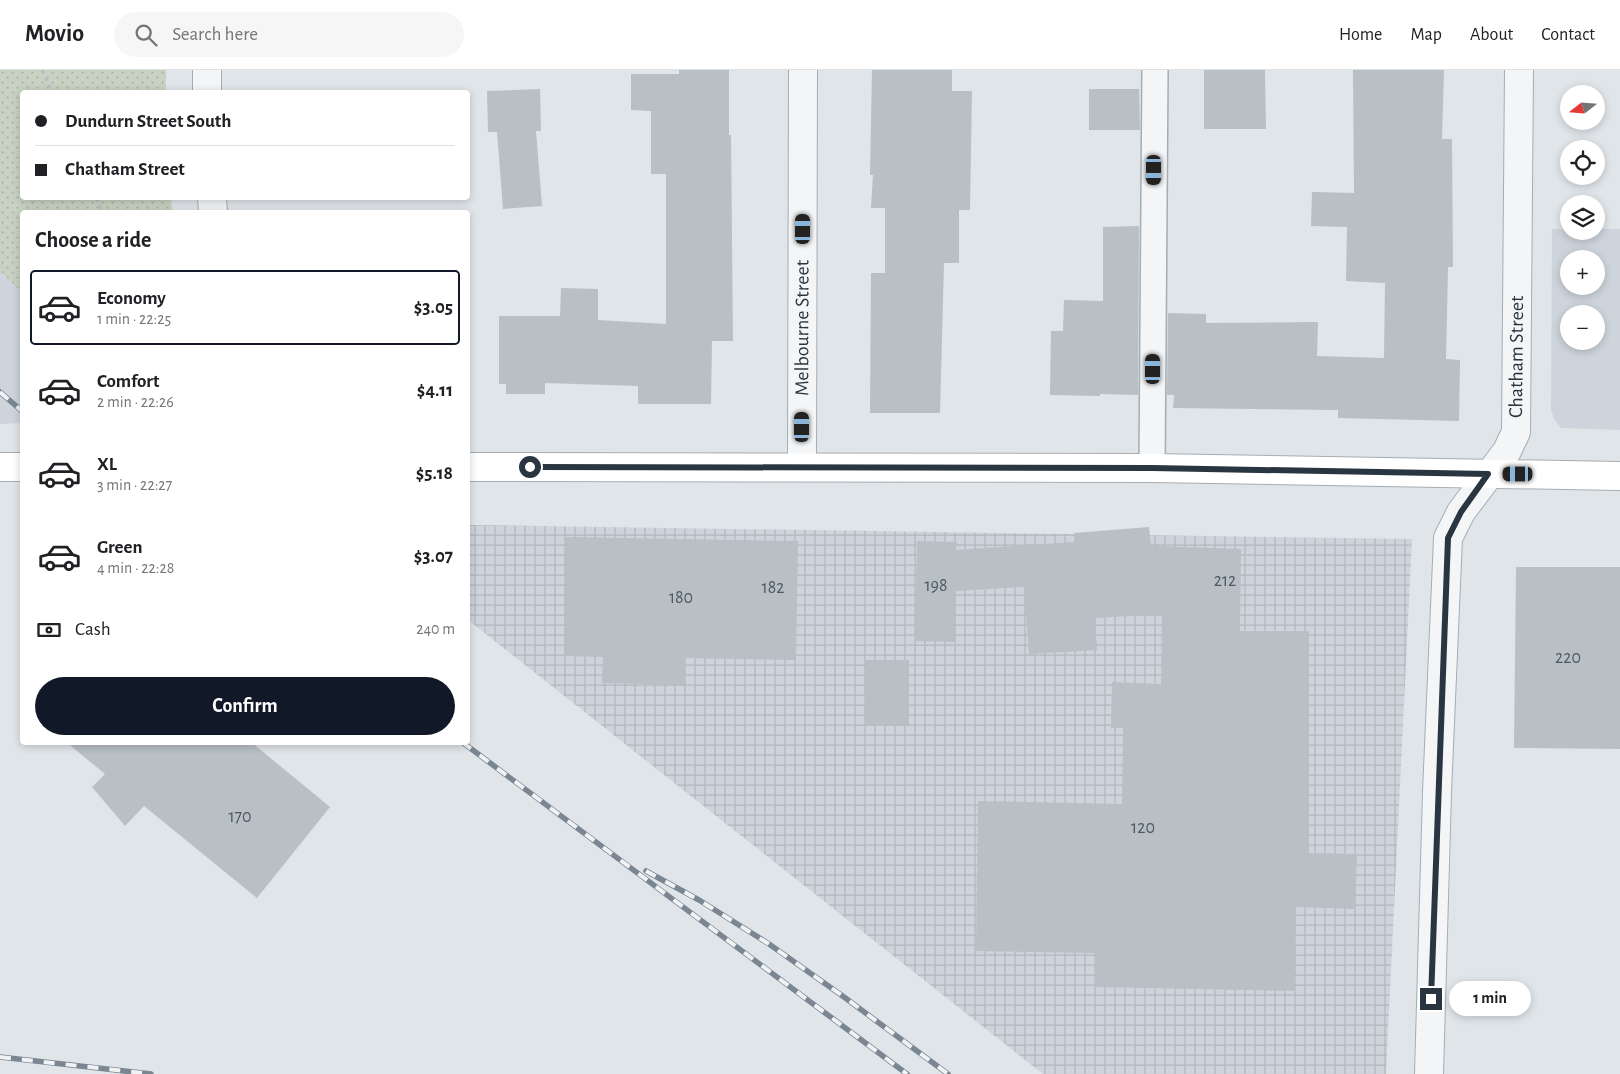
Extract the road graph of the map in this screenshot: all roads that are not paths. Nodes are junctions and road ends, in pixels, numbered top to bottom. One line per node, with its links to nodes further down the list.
1 (207, 70): 5 (street)
2 (803, 70): 9 (street, Melbourne Street)
3 (1155, 70): 10 (lane)
4 (1519, 70): 11 (street, Chatham Street)
5 (207, 90)
6 (0, 467): 7 (main road)
7 (20, 467)
8 (470, 467): 9 (main road)
9 (802, 467): 10 (main road)
10 (1152, 468): 11 (main road)
11 (1488, 474): 12 (main road); 13 (street, Chatham Street)
12 (1620, 476)
13 (1429, 1074)

